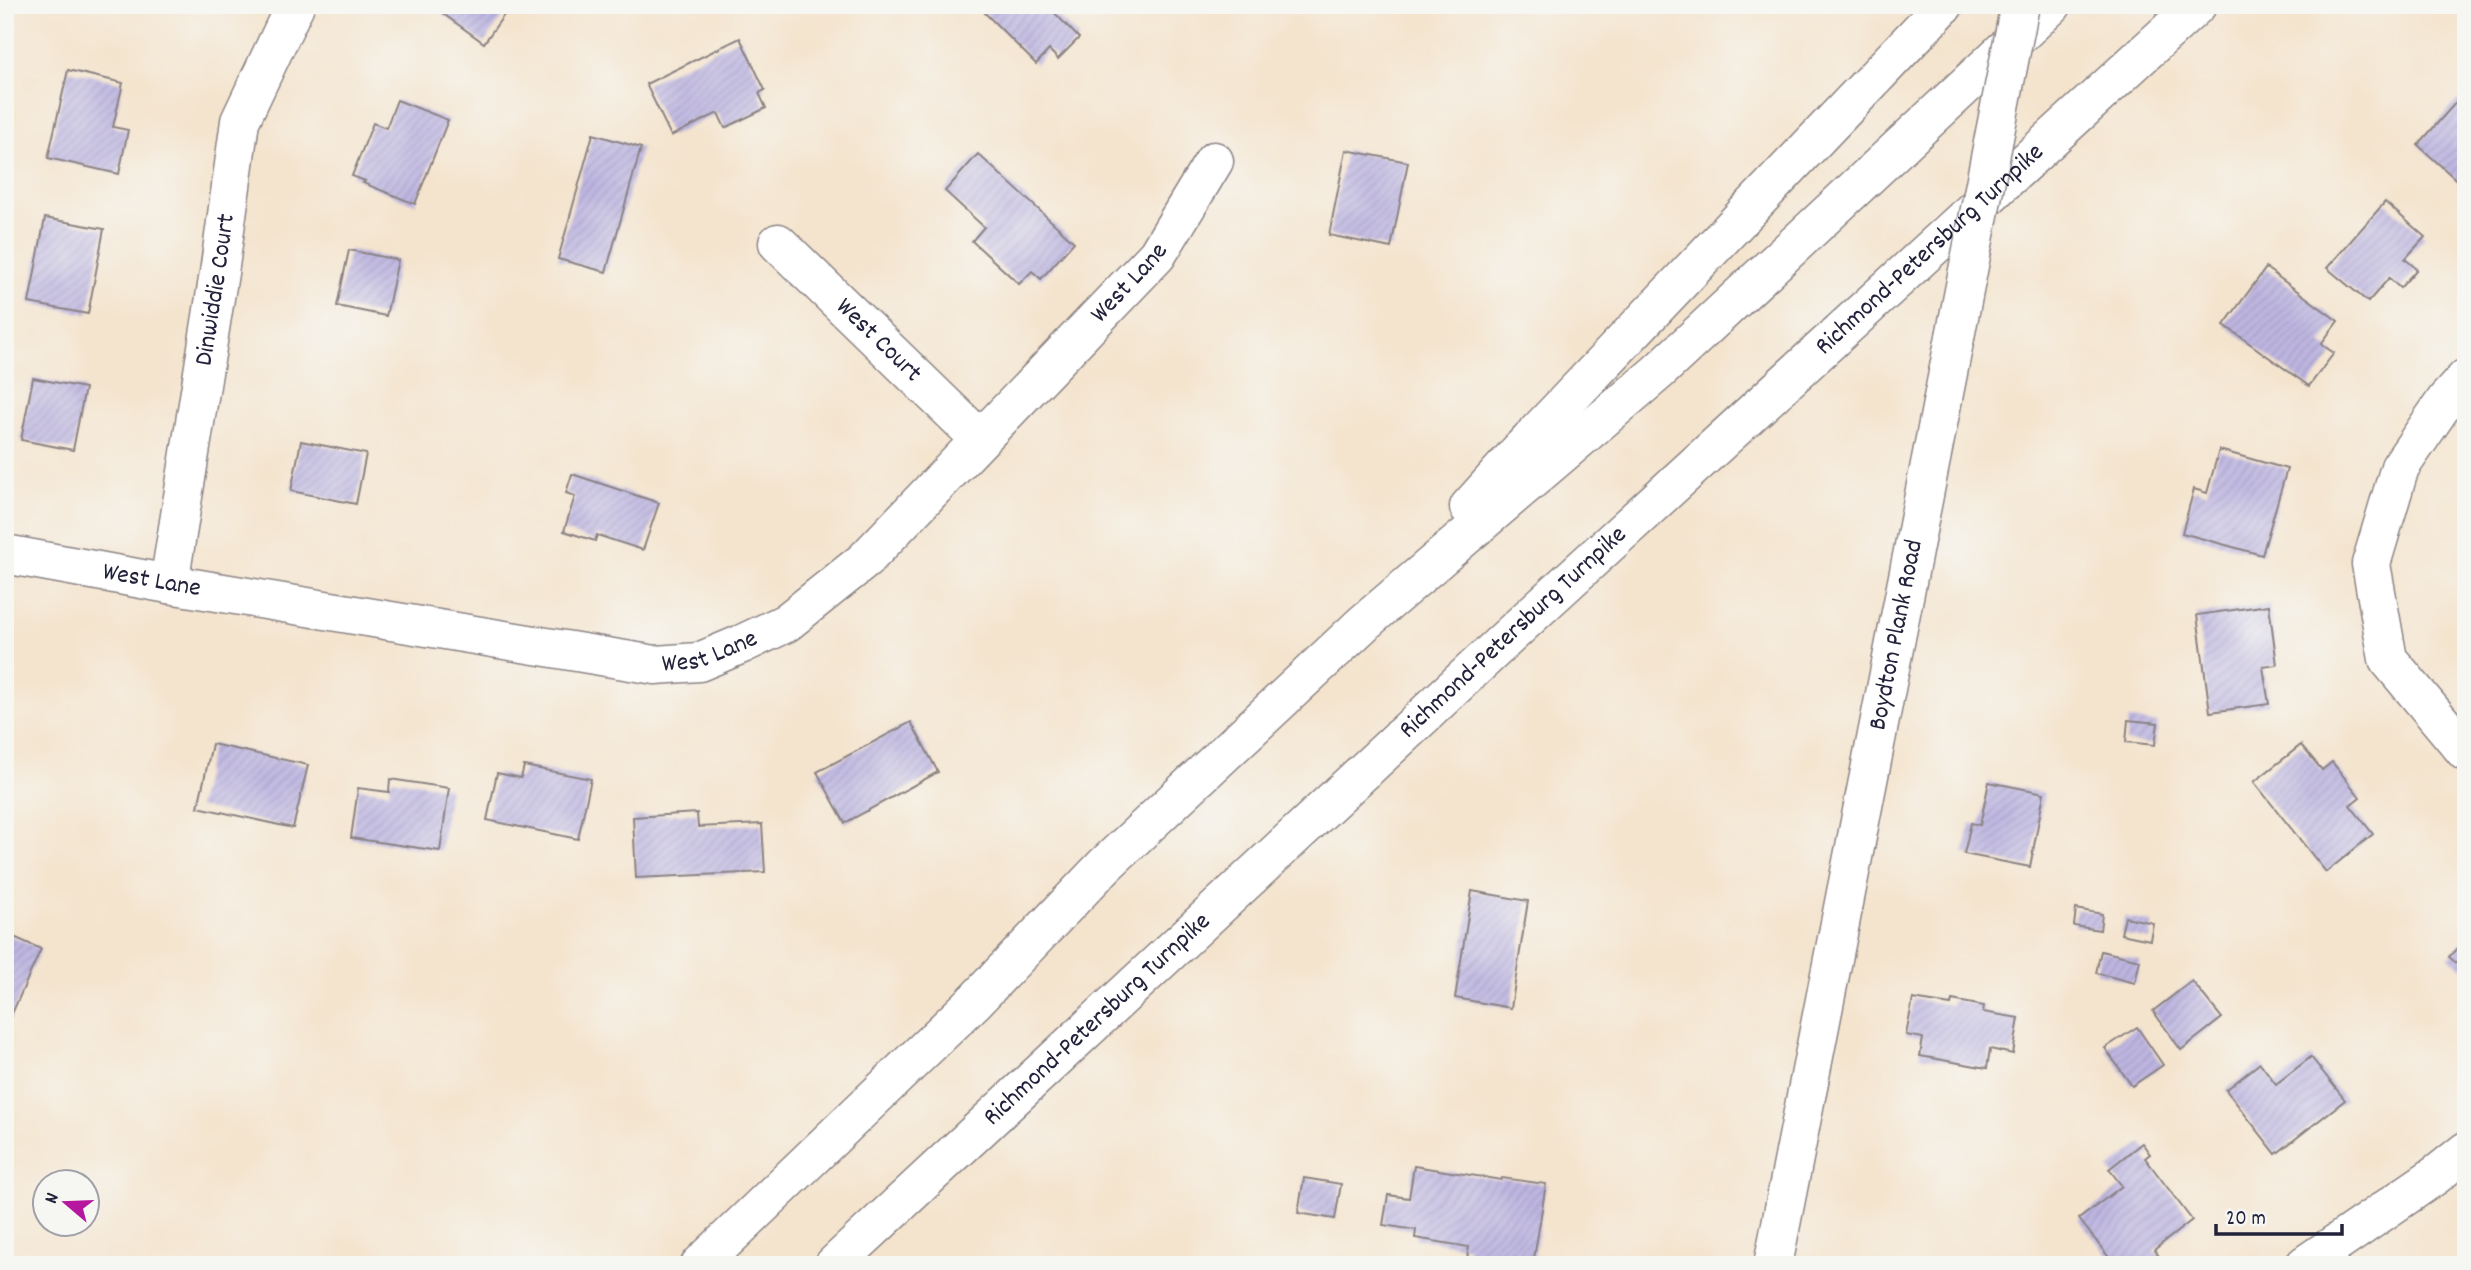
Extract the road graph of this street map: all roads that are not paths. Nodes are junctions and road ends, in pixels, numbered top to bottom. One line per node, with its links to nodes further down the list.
1 (295, 5): 11 (main road, Dinwiddie Court)
2 (1944, 5): 12 (main road)
3 (2020, 5): 17 (main road, Boydton Plank Road, bridge)
4 (2052, 5): 12 (main road)
5 (2197, 5): 16 (main road, Richmond-Petersburg Turnpike)
6 (1214, 162): 9 (main road, West Lane)
7 (778, 243): 9 (main road, West Court)
8 (2466, 378): 13 (main road)
9 (981, 439): 11 (main road, West Lane)
10 (5, 554): 11 (main road, West Lane)
11 (169, 584)
12 (1365, 622): 15 (main road)
13 (2466, 752)
14 (2466, 1151): 18 (main road)
15 (700, 1265)
16 (834, 1265)
17 (1773, 1265)
18 (2305, 1265)

